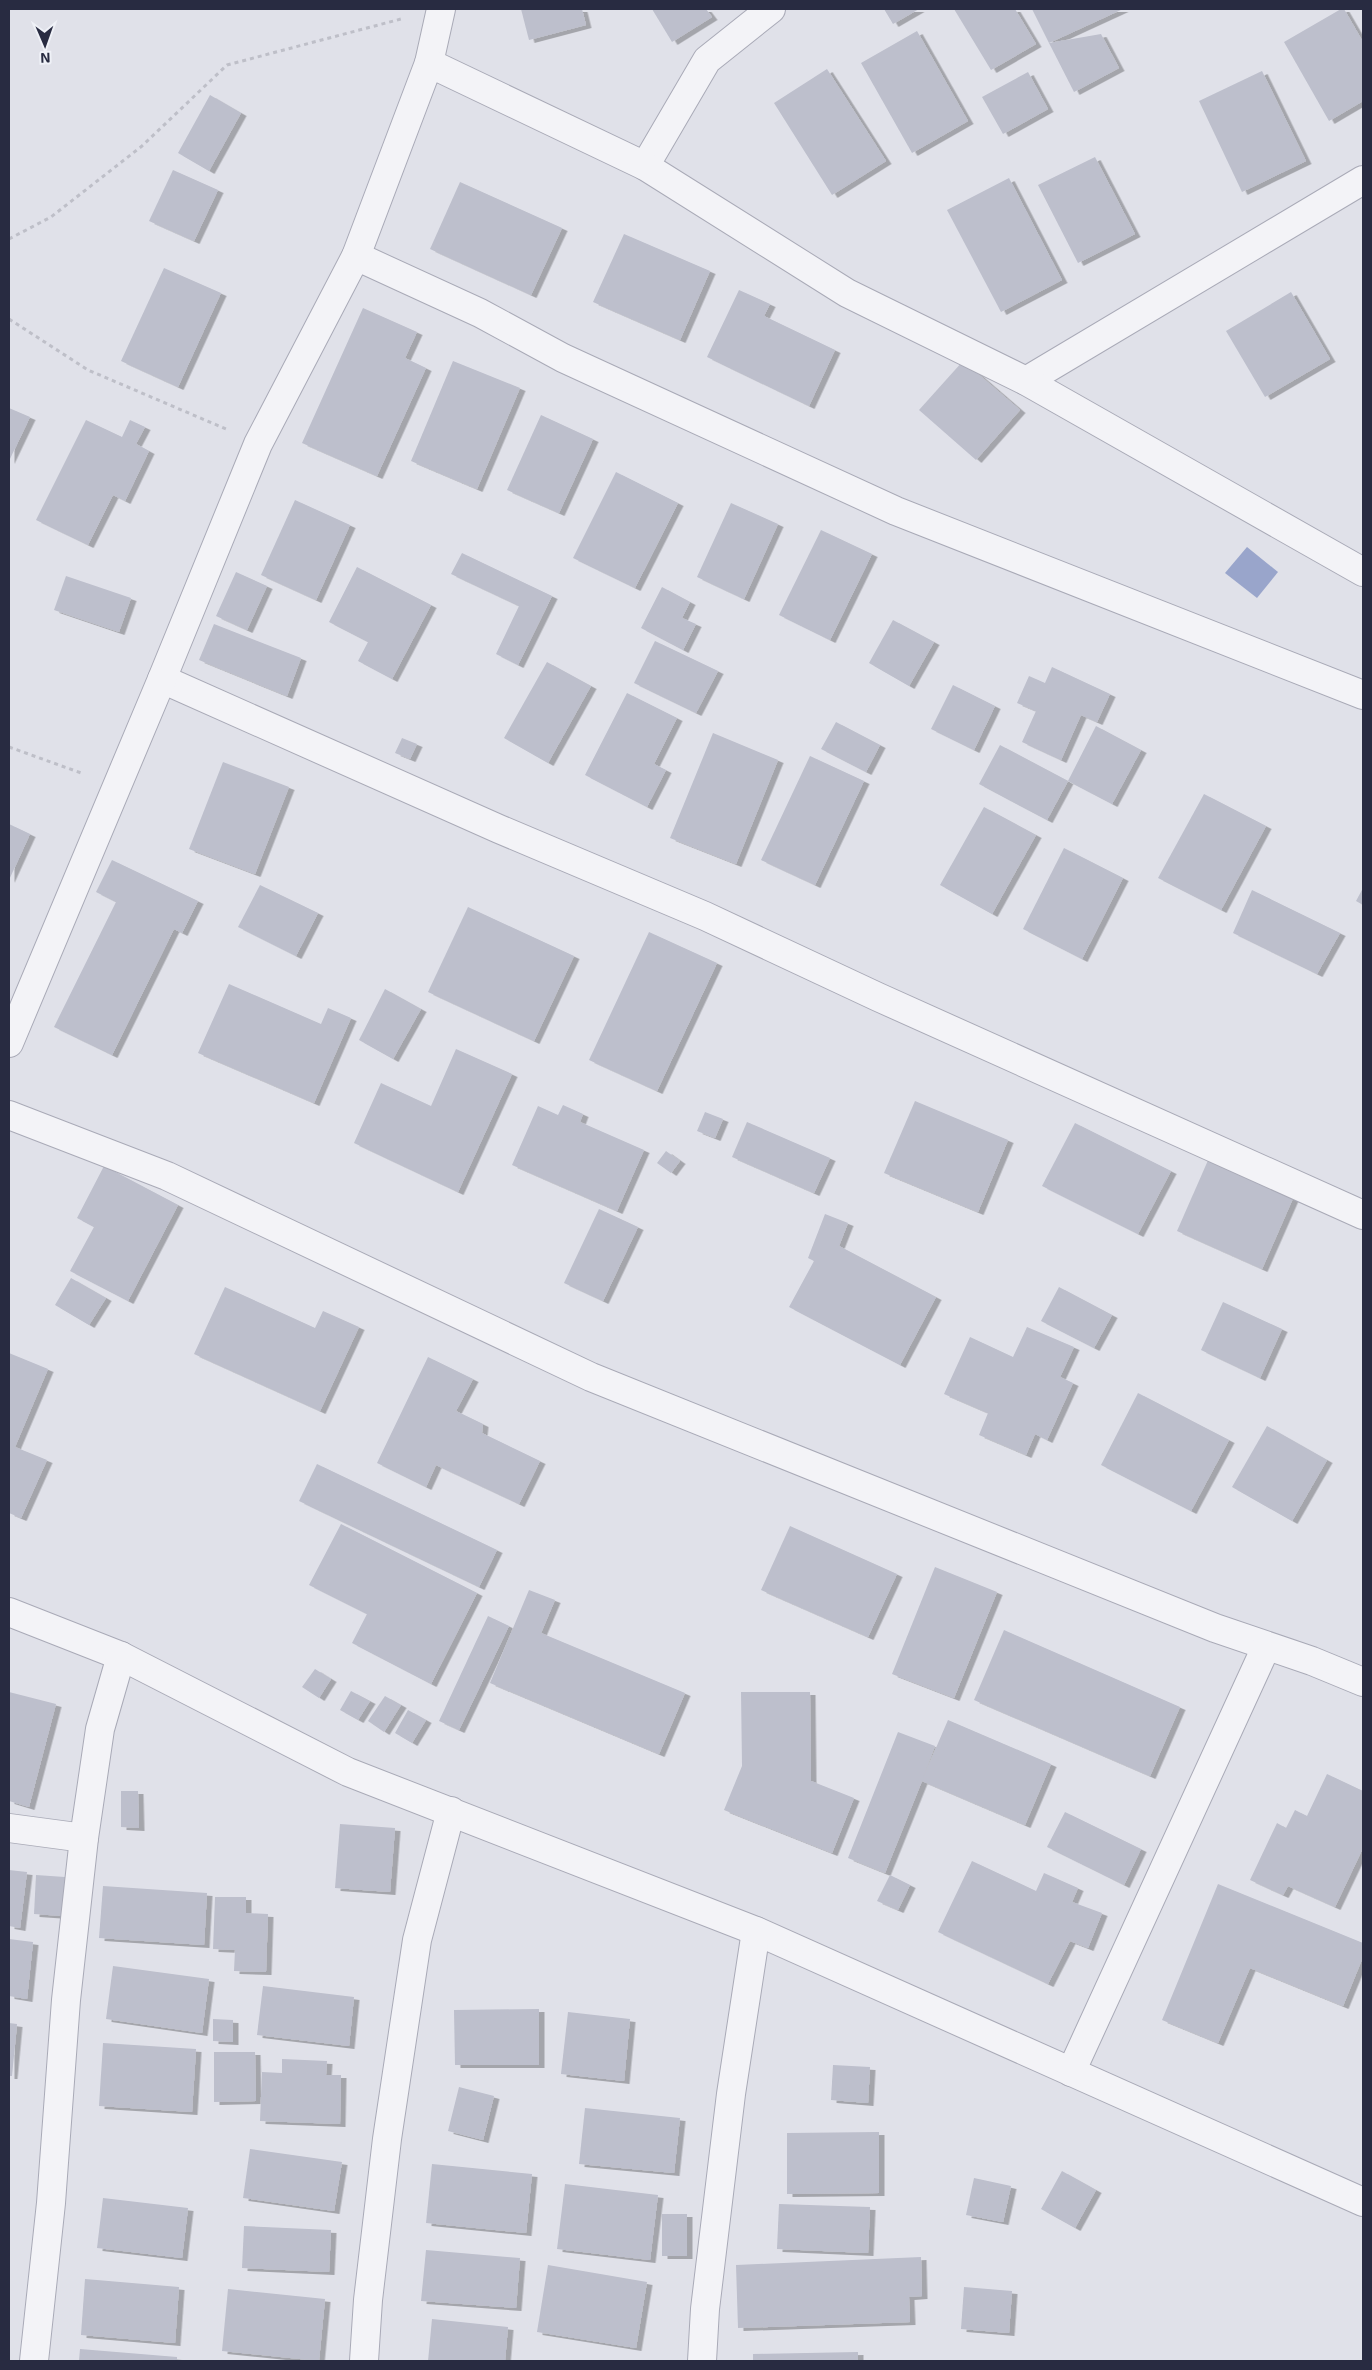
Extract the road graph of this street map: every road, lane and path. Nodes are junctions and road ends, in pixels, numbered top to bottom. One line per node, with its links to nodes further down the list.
1 (441, 9): 3 (street); 6 (path)
2 (771, 9): 4 (street)
3 (429, 63): 4 (street); 7 (street)
4 (645, 166): 9 (street)
5 (1363, 180): 9 (street)
6 (9, 239)
7 (356, 256): 10 (street); 13 (street)
8 (9, 319): 10 (path)
9 (1026, 381): 11 (street)
10 (258, 444): 12 (street)
11 (1363, 572)
12 (162, 679): 15 (street); 18 (street)
13 (1363, 695)
14 (9, 747): 15 (path)
15 (117, 786): 16 (street)
16 (9, 1043)
17 (9, 1114): 20 (street)
18 (1363, 1216)
19 (9, 1612): 21 (street)
20 (1266, 1647): 22 (street); 27 (street)
21 (121, 1656): 23 (street); 25 (street)
22 (1363, 1682)
23 (451, 1811): 26 (street); 30 (street)
24 (9, 1828): 25 (street)
25 (84, 1838): 29 (street)
26 (756, 1931): 27 (street); 31 (street)
27 (1071, 2072): 28 (street)
28 (1363, 2202)
29 (34, 2361)
30 (364, 2361)
31 (702, 2361)

